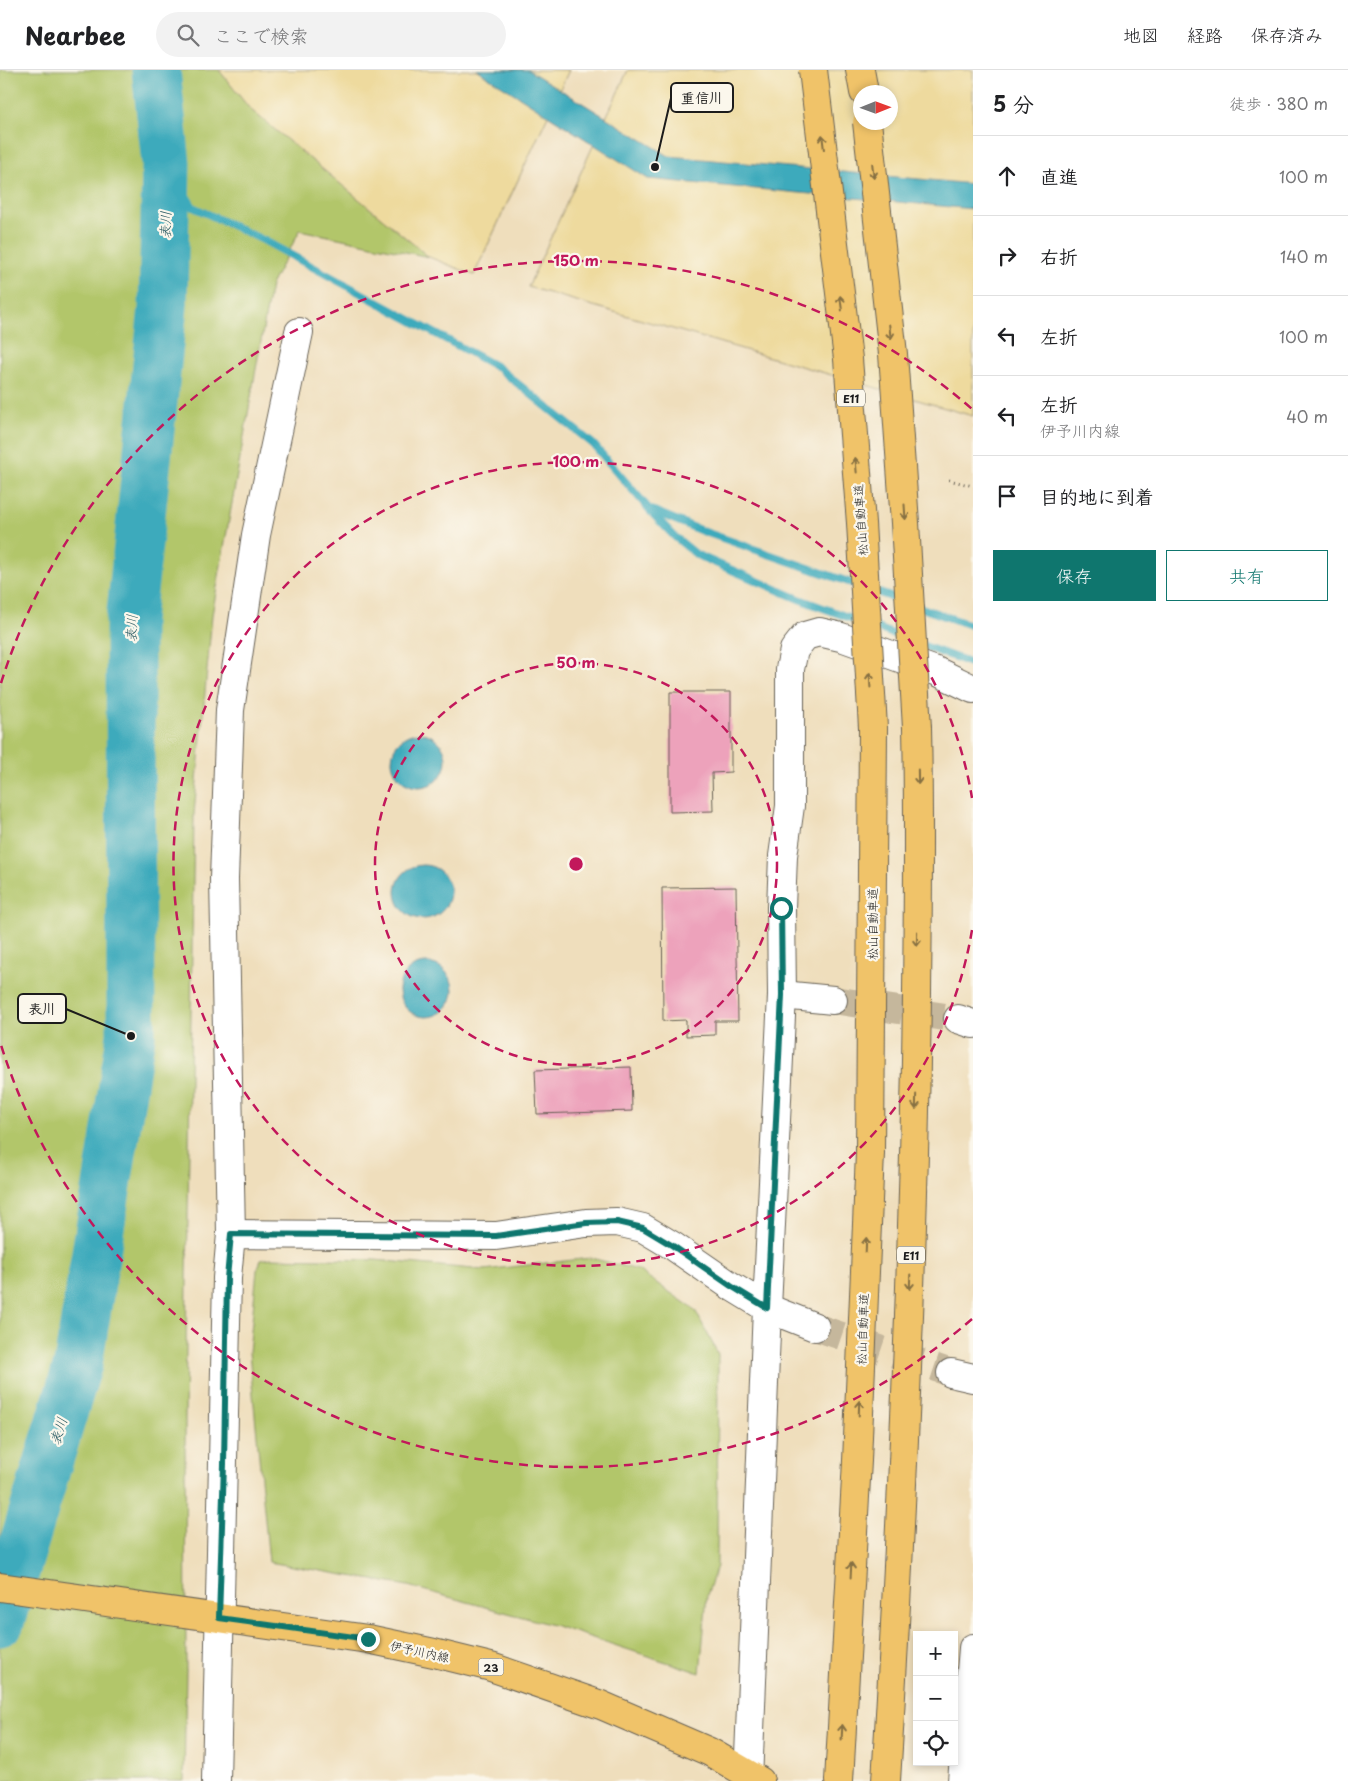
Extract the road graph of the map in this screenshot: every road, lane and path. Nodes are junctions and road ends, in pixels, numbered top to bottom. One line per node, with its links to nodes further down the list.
1 (813, 70): 19 (main road, 松山自動車道 / E11, one-way to 1, bridge)
2 (860, 70): 3 (main road)
3 (863, 85)
4 (868, 130): 20 (main road, E11, one-way to 20, bridge)
5 (299, 332): 11 (street)
6 (949, 480): 7 (path)
7 (973, 486)
8 (973, 688): 9 (street)
9 (782, 995): 10 (street); 12 (street)
10 (833, 1000)
11 (231, 1234): 12 (street); 15 (street)
12 (767, 1308): 13 (street); 17 (street)
13 (815, 1327)
14 (0, 1586): 15 (main road, 伊予川内線 / 23)
15 (211, 1616): 17 (main road, 伊予川内線 / 23); 18 (street)
16 (973, 1648): 21 (street)
17 (752, 1779)
18 (216, 1781)
19 (839, 1781)
20 (886, 1781)
21 (962, 1781)

